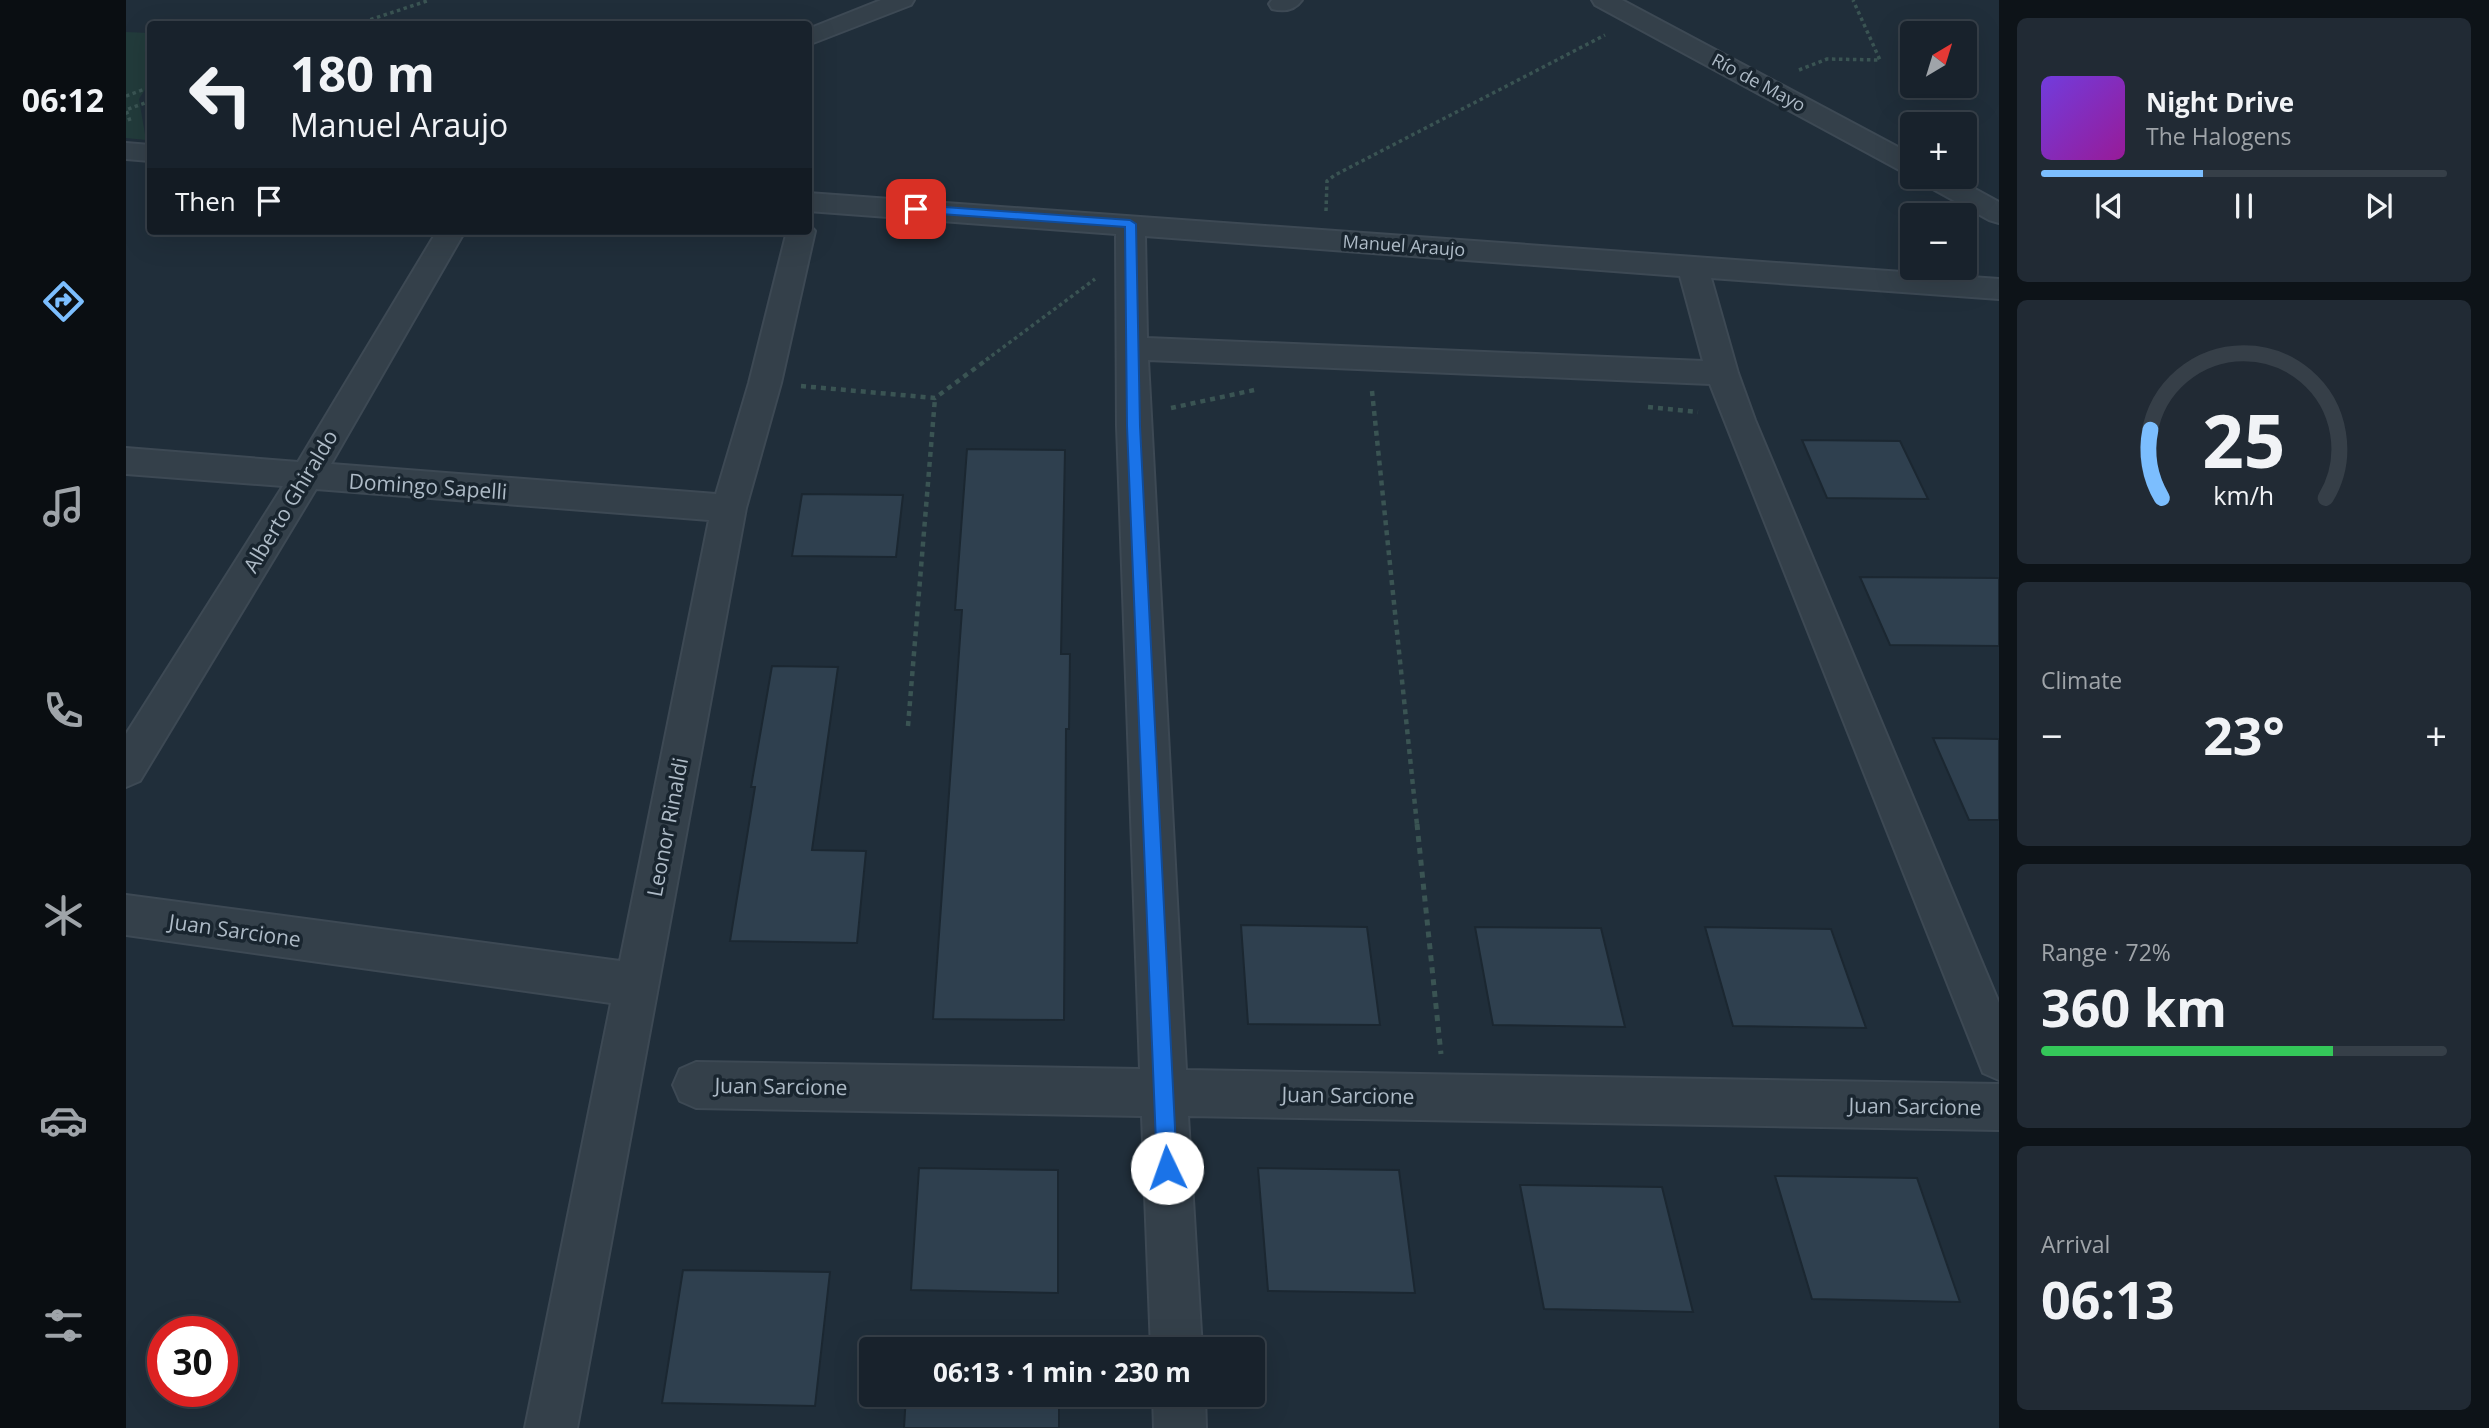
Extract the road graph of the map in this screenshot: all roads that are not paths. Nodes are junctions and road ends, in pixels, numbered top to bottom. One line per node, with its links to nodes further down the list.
1 (902, 0): 3 (street)
2 (1604, 0): 6 (street, Río de Mayo)
3 (812, 36)
4 (126, 151): 5 (street)
5 (147, 153)
6 (1900, 159)
7 (1954, 189): 9 (street)
8 (812, 202): 10 (street, Manuel Araujo)
9 (1999, 214)
10 (1130, 224): 13 (street, Manuel Araujo); 15 (street)
11 (449, 235): 18 (street, Alberto Ghiraldo)
12 (800, 235): 19 (street, Leonor Rinaldi)
13 (1693, 267): 14 (street, Manuel Araujo); 16 (street)
14 (1999, 289)
15 (1131, 348): 16 (street); 25 (street)
16 (1722, 373): 23 (street)
17 (126, 461): 18 (street, Domingo Sapelli)
18 (306, 477): 19 (street, Domingo Sapelli); 20 (street, Alberto Ghiraldo)
19 (729, 508): 22 (street, Leonor Rinaldi)
20 (126, 769)
21 (126, 915): 22 (street, Juan Sarcione)
22 (636, 985): 29 (street, Leonor Rinaldi)
23 (1999, 1057)
24 (696, 1085): 25 (street, Juan Sarcione)
25 (1163, 1091): 26 (street, Juan Sarcione); 27 (street)
26 (1999, 1107)
27 (1175, 1337)
28 (1179, 1407): 30 (street)
29 (551, 1428)
30 (1180, 1428)

